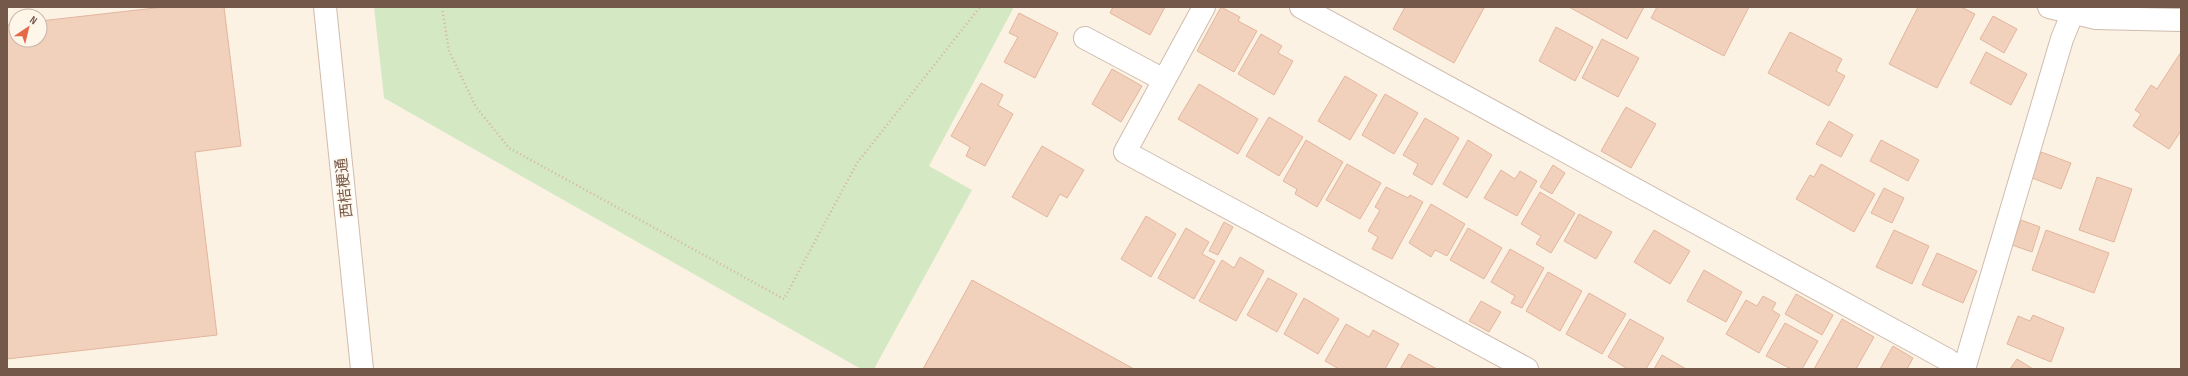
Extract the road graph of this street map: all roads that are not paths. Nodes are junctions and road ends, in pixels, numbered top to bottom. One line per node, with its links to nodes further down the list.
1 (325, 7): 9 (street, 西桔梗通)
2 (1204, 7): 8 (street)
3 (1301, 7): 11 (street)
4 (2049, 7): 5 (street)
5 (2074, 11): 6 (street); 12 (street)
6 (2181, 20)
7 (1085, 38): 8 (street)
8 (1164, 80): 10 (street)
9 (362, 369)
10 (1527, 369)
11 (1959, 369)
12 (1964, 369)

